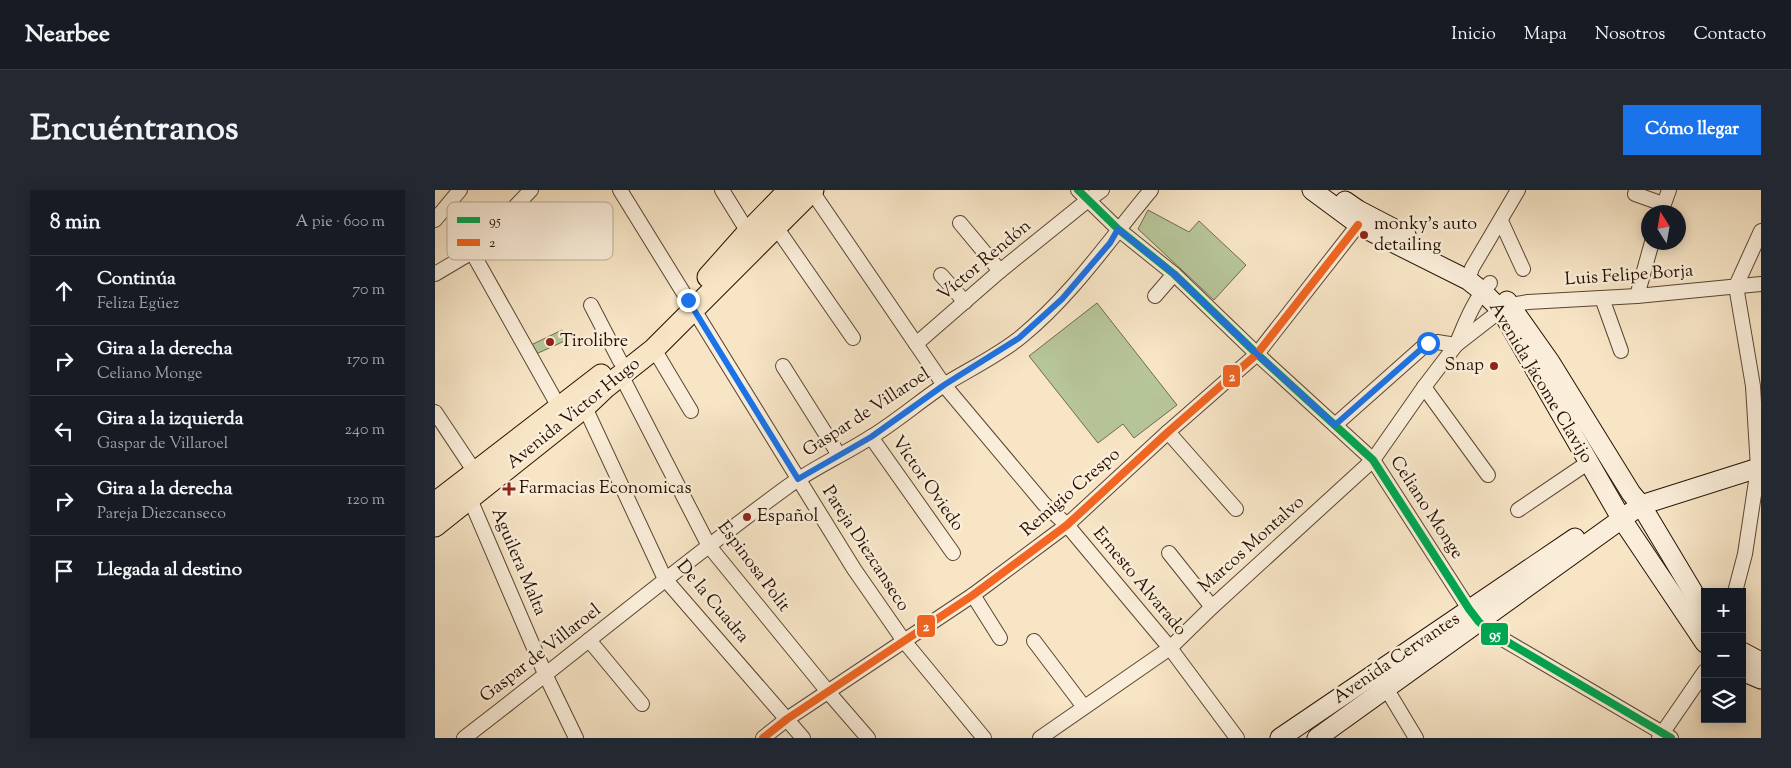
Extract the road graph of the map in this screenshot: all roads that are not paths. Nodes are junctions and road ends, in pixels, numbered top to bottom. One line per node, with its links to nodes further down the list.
1 (460, 190): 15 (street)
2 (531, 190): 16 (street)
3 (620, 190): 44 (street, Pareja Diezcanseco)
4 (722, 190): 27 (street)
5 (789, 190): 27 (main road, Avenida Victor Hugo)
6 (812, 190): 24 (main road, Avenida Victor Hugo); 47 (street, Ernesto Alvarado)
7 (1102, 190): 14 (street, Víctor Rendón)
8 (1151, 190): 25 (street, Gaspar de Villaroel)
9 (1312, 190): 23 (street, Avenida Jácome Clavijo)
10 (1329, 190): 36 (street, Avenida Jácome Clavijo)
11 (1518, 190): 21 (street, Marcos Montalvo)
12 (1669, 190): 18 (street)
13 (1635, 194): 17 (street)
14 (1083, 195): 25 (street, Celiano Monge); 32 (street, Víctor Rendón)
15 (450, 202)
16 (520, 202)
17 (1656, 205)
18 (1663, 205)
19 (447, 206): 20 (street)
20 (435, 220)
21 (1501, 221): 31 (street); 36 (street, Marcos Montalvo)
22 (960, 223): 32 (street)
23 (1358, 225): 36 (street, Avenida Jácome Clavijo); 51 (street, Remigio Crespo)
24 (776, 227): 44 (main road, Avenida Victor Hugo); 46 (street)
25 (1118, 229): 34 (street, Celiano Monge); 54 (street, Gaspar de Villaroel)
26 (1761, 231): 38 (street)
27 (748, 232): 44 (main road, Avenida Victor Hugo)
28 (1650, 250): 40 (street)
29 (459, 260): 33 (street)
30 (476, 260): 58 (street)
31 (1523, 269)
32 (999, 271): 42 (street, Víctor Rendón)
33 (435, 274)
34 (1174, 274): 39 (street); 51 (street, Celiano Monge)
35 (941, 275): 42 (street)
36 (1478, 280): 45 (street, Avenida Jácome Clavijo); 48 (street, Marcos Montalvo)
37 (1761, 284): 38 (street, Luis Felipe Borja)
38 (1737, 286): 40 (street, Luis Felipe Borja); 55 (street)
39 (1155, 296)
40 (1637, 296): 41 (street, Luis Felipe Borja)
41 (1602, 298): 45 (street, Luis Felipe Borja); 50 (street)
42 (965, 302): 47 (street, Víctor Rendón)
43 (591, 305): 53 (street, Espinosa Polit)
44 (691, 305): 49 (main road, Avenida Victor Hugo); 53 (main road, Avenida Victor Hugo); 69 (street, Pareja Diezcanseco)
45 (1506, 308): 48 (street, Marcos Montalvo); 66 (street, Avenida Jácome Clavijo); 72 (street, Avenida Jácome Clavijo)
46 (853, 338)
47 (916, 344): 54 (street, Ernesto Alvarado)
48 (1456, 345): 56 (street, Marcos Montalvo); 61 (street)
49 (654, 349): 53 (main road, Avenida Victor Hugo); 59 (street)
50 (1621, 351)
51 (1257, 354): 61 (street, Celiano Monge); 62 (street, Remigio Crespo)
52 (783, 366): 64 (street)
53 (621, 368): 57 (main road, Avenida Victor Hugo); 78 (street, Espinosa Polit)
54 (944, 385): 63 (street, Gaspar de Villaroel); 76 (street, Ernesto Alvarado)
55 (1757, 386): 67 (street)
56 (1423, 388): 65 (street, Marcos Montalvo); 68 (street)
57 (581, 400): 58 (main road, Avenida Victor Hugo); 70 (main road, Avenida Victor Hugo); 81 (street, De la Cuadra)
58 (559, 407): 70 (main road, Avenida Victor Hugo)
59 (691, 411)
60 (435, 412): 70 (street, Aguilera Malta)
61 (1335, 425): 65 (street, Celiano Monge)
62 (1168, 432): 73 (street); 76 (street, Remigio Crespo)
63 (871, 437): 64 (street, Gaspar de Villaroel); 79 (street, Víctor Oviedo)
64 (839, 455): 69 (street, Gaspar de Villaroel)
65 (1373, 460): 85 (street, Marcos Montalvo); 86 (street, Celiano Monge)
66 (1589, 462): 74 (street); 75 (street, Avenida Jácome Clavijo)
67 (1759, 469): 72 (street, Avenida Cervantes); 82 (street)
68 (1487, 475)
69 (798, 479): 78 (street, Gaspar de Villaroel); 90 (street, Pareja Diezcanseco)
70 (469, 484): 71 (main road, Avenida Victor Hugo); 77 (main road, Avenida Victor Hugo); 96 (street, Aguilera Malta)
71 (435, 503)
72 (1641, 505): 75 (street, Avenida Cervantes); 84 (street, Avenida Jácome Clavijo)
73 (1236, 509)
74 (1518, 510)
75 (1619, 514): 86 (street, Avenida Cervantes); 87 (street, Avenida Jácome Clavijo)
76 (1067, 525): 83 (street, Remigio Crespo); 92 (street, Ernesto Alvarado)
77 (435, 526)
78 (709, 546): 81 (street, Gaspar de Villaroel); 100 (street, Espinosa Polit)
79 (953, 553)
80 (1169, 553): 85 (street)
81 (665, 579): 89 (street, Gaspar de Villaroel); 103 (street, De la Cuadra)
82 (1736, 588)
83 (973, 596): 88 (street); 90 (street, Remigio Crespo)
84 (1701, 605)
85 (1212, 607): 92 (street, Marcos Montalvo)
86 (1474, 616): 99 (street, Avenida Cervantes); 105 (street, Celiano Monge)
87 (1701, 637)
88 (1000, 638)
89 (589, 640): 96 (street, Gaspar de Villaroel); 101 (street)
90 (904, 641): 100 (street, Remigio Crespo); 111 (street, Pareja Diezcanseco)
91 (1034, 641): 102 (street)
92 (1170, 648): 102 (street, Marcos Montalvo); 113 (street, Ernesto Alvarado)
93 (1746, 654): 94 (street)
94 (1761, 662)
95 (1746, 672): 98 (street)
96 (546, 676): 106 (street, Gaspar de Villaroel); 107 (street, Aguilera Malta)
97 (1701, 677): 105 (street)
98 (1761, 679)
99 (1380, 681): 104 (street); 114 (street, Avenida Cervantes); 115 (street, Avenida Cervantes)
100 (829, 693): 103 (street, Remigio Crespo); 110 (street, Espinosa Polit)
101 (642, 704)
102 (1084, 707): 112 (street, Marcos Montalvo)
103 (787, 719): 108 (street, Remigio Crespo); 109 (street, De la Cuadra)
104 (1411, 736)
105 (1664, 737)
106 (464, 738)
107 (577, 738)
108 (763, 738)
109 (803, 738)
110 (868, 738)
111 (984, 738)
112 (1040, 738)
113 (1237, 738)
114 (1280, 738)
115 (1317, 738)

